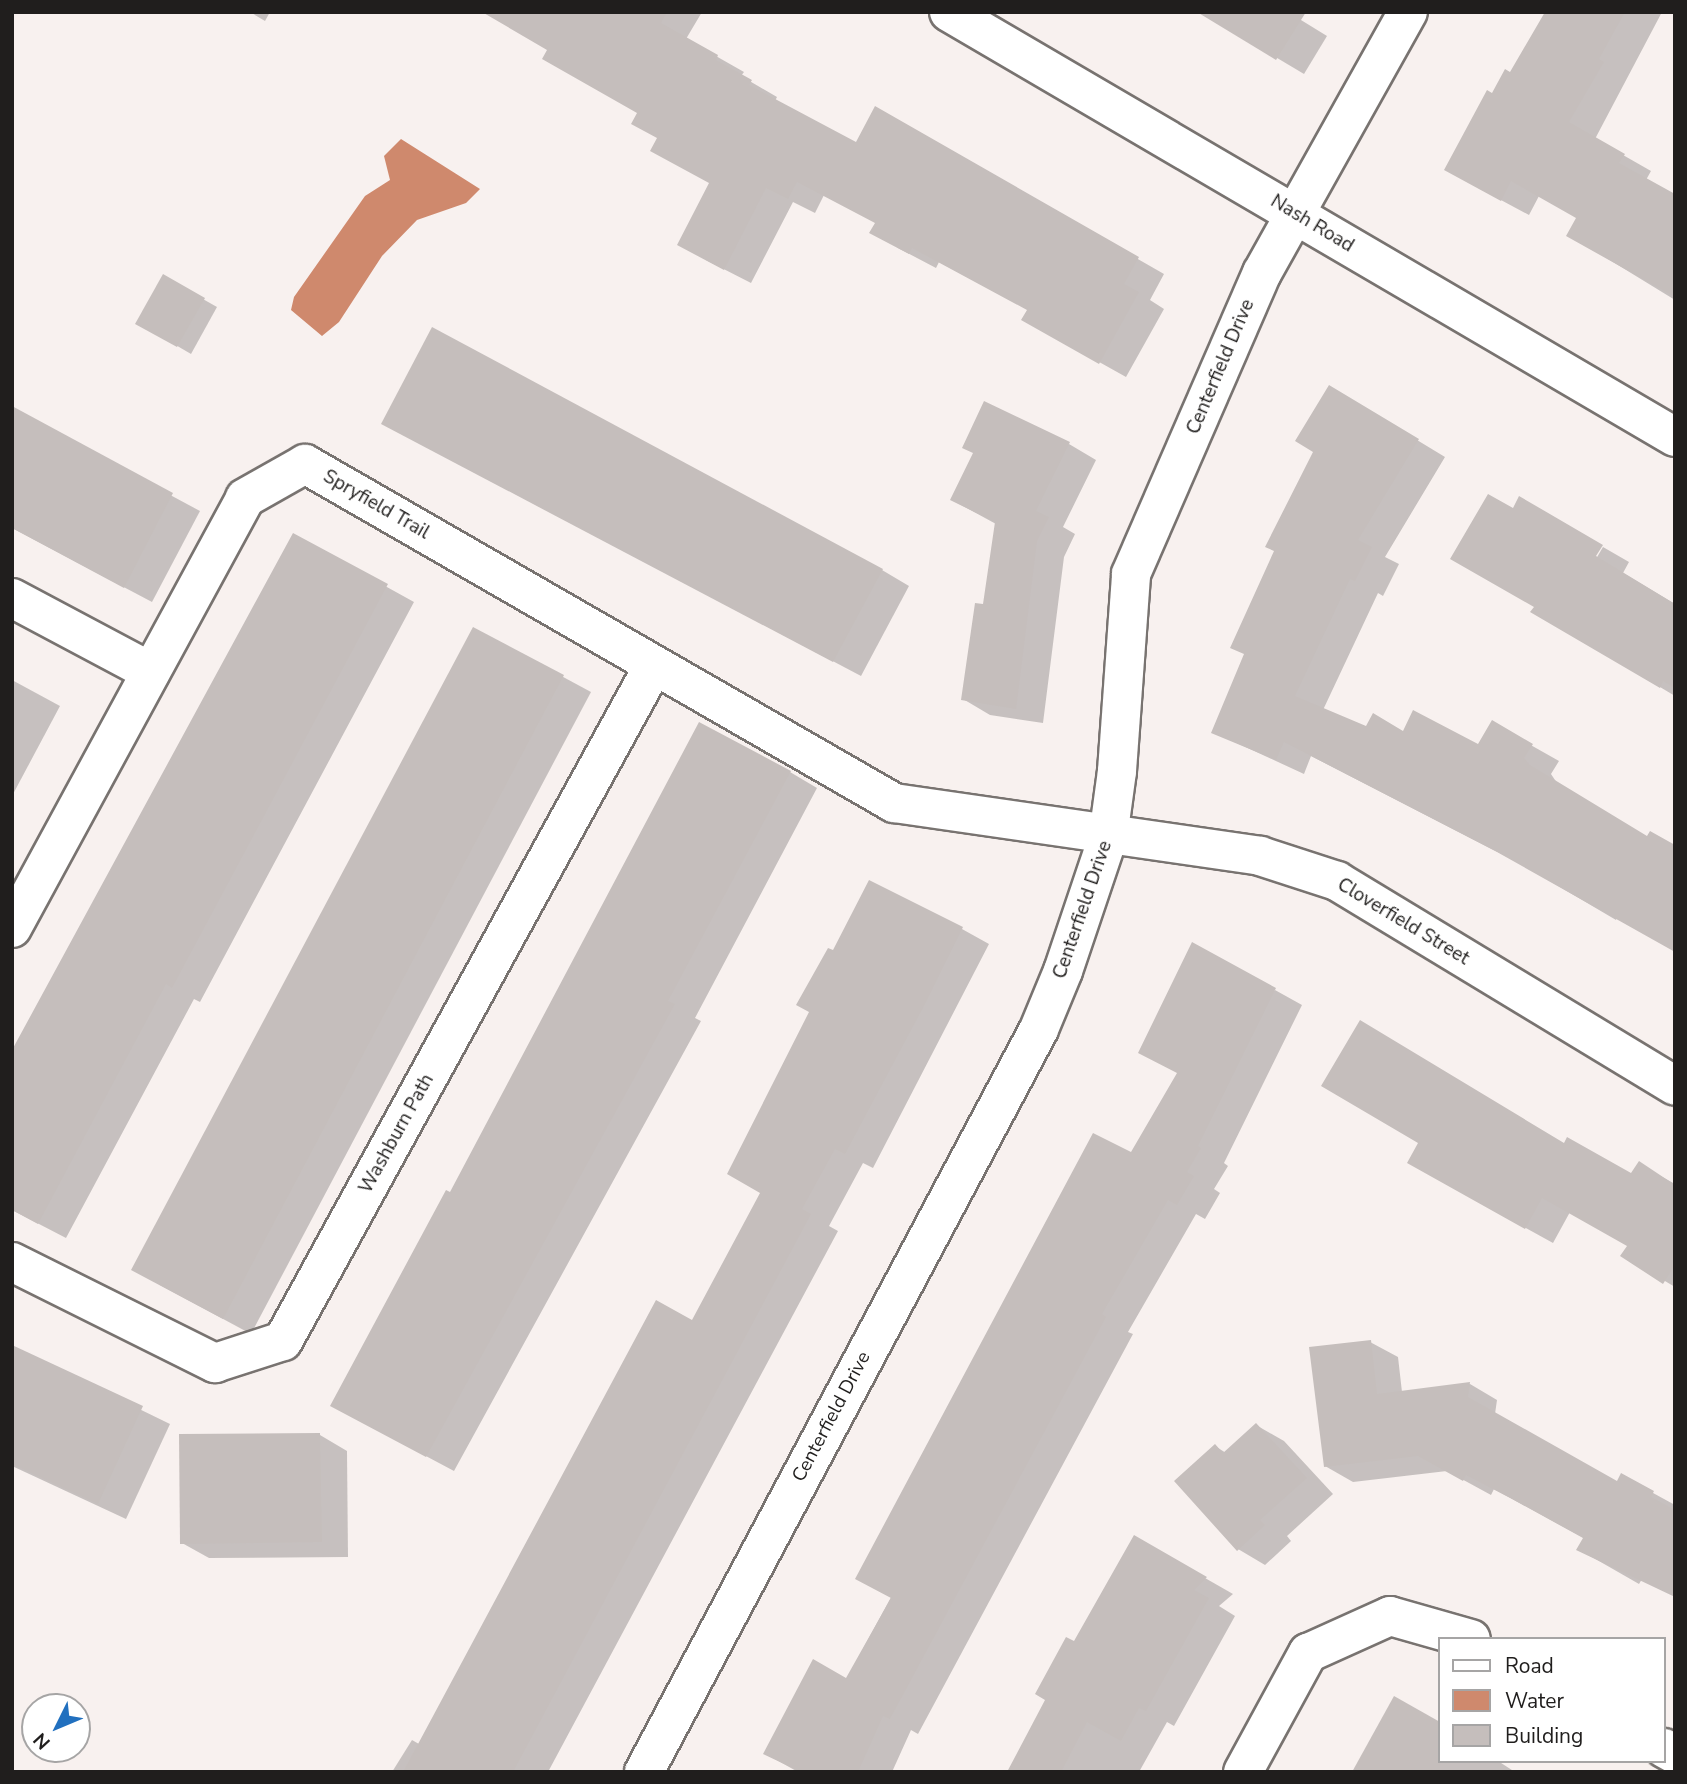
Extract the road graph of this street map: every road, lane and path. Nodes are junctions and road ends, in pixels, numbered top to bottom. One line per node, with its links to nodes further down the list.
1 (949, 12): 3 (street, Nash Road)
2 (1408, 12): 3 (street, Centerfield Drive)
3 (1296, 214): 4 (street, Nash Road); 9 (street, Centerfield Drive)
4 (1675, 437)
5 (12, 597): 7 (street)
6 (654, 665): 7 (street, Spryfield Trail); 8 (street, Spryfield Trail); 12 (street, Washburn Path)
7 (151, 671): 10 (street, Spryfield Trail)
8 (894, 803): 9 (street, Cloverfield Street)
9 (1108, 837): 11 (street, Cloverfield Street); 14 (street, Centerfield Drive)
10 (12, 928)
11 (1675, 1086)
12 (12, 1262)
13 (1464, 1637): 15 (street)
14 (644, 1772)
15 (1243, 1772)

